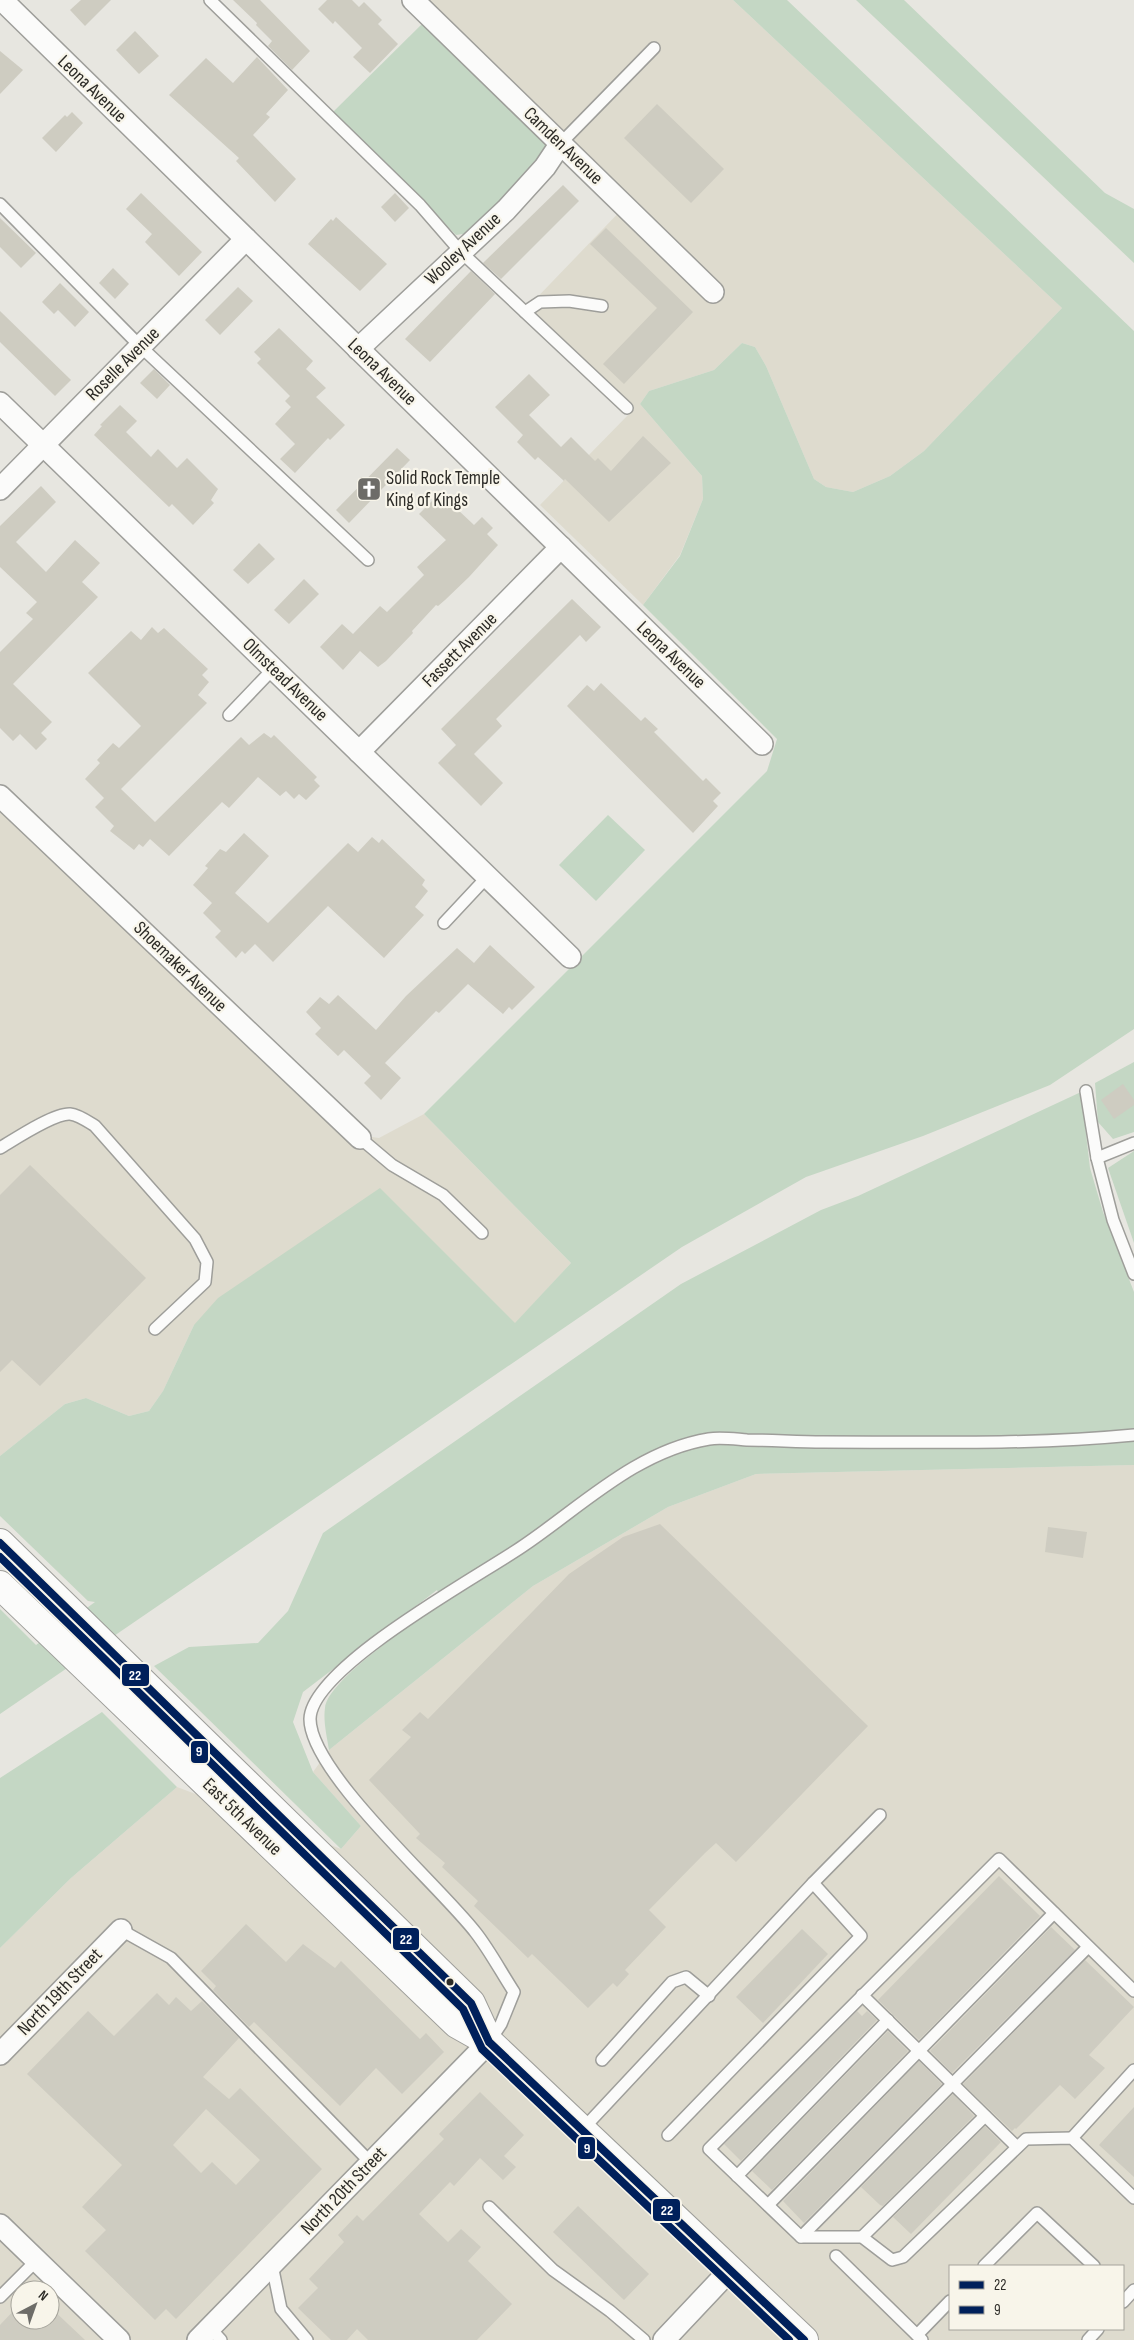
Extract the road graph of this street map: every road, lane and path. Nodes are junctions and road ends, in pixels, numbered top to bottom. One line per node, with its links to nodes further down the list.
1 (210, 0): 8 (lane)
2 (413, 0): 5 (street, Camden Avenue)
3 (1, 1): 7 (street, Leona Avenue)
4 (654, 48): 5 (lane)
5 (561, 143): 8 (street, Wooley Avenue); 9 (street, Camden Avenue)
6 (0, 204): 12 (lane)
7 (246, 239): 12 (street, Roselle Avenue); 13 (street, Leona Avenue)
8 (460, 250): 11 (lane); 13 (street, Wooley Avenue)
9 (713, 292)
10 (602, 306): 11 (lane)
11 (525, 312): 15 (lane)
12 (140, 346): 16 (street, Roselle Avenue); 19 (lane)
13 (358, 349): 18 (street, Leona Avenue)
14 (0, 404): 16 (street, Olmstead Avenue)
15 (627, 408)
16 (43, 445): 17 (street, Roselle Avenue); 20 (street, Olmstead Avenue)
17 (0, 489)
18 (561, 548): 22 (street, Leona Avenue); 23 (street, Fassett Avenue)
19 (368, 560)
20 (273, 668): 21 (lane); 23 (street, Olmstead Avenue)
21 (229, 715)
22 (762, 744)
23 (359, 752): 25 (street, Olmstead Avenue)
24 (0, 796): 29 (street, Shoemaker Avenue)
25 (487, 877): 26 (lane); 27 (street, Olmstead Avenue)
26 (444, 923)
27 (570, 957)
28 (1086, 1091): 32 (lane)
29 (360, 1138): 33 (lane)
30 (1134, 1143): 32 (lane)
31 (0, 1148): 35 (lane)
32 (1097, 1158): 34 (lane)
33 (482, 1233)
34 (1134, 1274)
35 (154, 1329)
36 (1134, 1435): 48 (lane)
37 (0, 1543): 48 (main road, East 5th Avenue)
38 (0, 1585): 48 (main road, East 5th Avenue)
39 (880, 1815): 40 (lane)
40 (813, 1883): 46 (lane); 56 (lane)
41 (1054, 1913): 43 (lane); 45 (lane); 49 (lane)
42 (121, 1930): 50 (street, North 19th Street); 59 (lane)
43 (1088, 1947): 44 (lane); 53 (lane)
44 (1134, 1991)
45 (862, 1995): 47 (lane); 60 (lane)
46 (709, 1996): 51 (lane); 55 (lane)
47 (888, 2020): 49 (lane); 60 (lane)
48 (489, 2042): 55 (main road, East 5th Avenue); 59 (street, North 20th Street)
49 (920, 2052): 53 (lane); 62 (lane)
50 (0, 2054)
51 (602, 2060)
52 (1134, 2070): 57 (lane)
53 (953, 2085): 54 (lane); 65 (lane)
54 (985, 2116): 58 (lane); 66 (lane)
55 (582, 2130): 72 (main road, East 5th Avenue)
56 (668, 2135)
57 (1072, 2138): 58 (lane); 61 (lane)
58 (1017, 2147): 66 (lane)
59 (371, 2163): 69 (street, North 20th Street)
60 (737, 2176): 62 (lane)
61 (1134, 2198)
62 (768, 2205): 65 (lane)
63 (489, 2207): 80 (lane)
64 (0, 2225): 68 (street)
65 (800, 2237): 66 (lane)
66 (862, 2238)
67 (836, 2256): 77 (lane)
68 (37, 2260): 73 (lane); 78 (street)
69 (272, 2264): 76 (street, North 20th Street); 79 (lane)
70 (985, 2265): 71 (lane)
71 (1093, 2265)
72 (730, 2270): 81 (street); 82 (main road, East 5th Avenue)
73 (0, 2297)
74 (949, 2302): 77 (lane)
75 (1097, 2330): 83 (lane)
76 (210, 2336)
77 (919, 2337)
78 (119, 2340)
79 (308, 2340)
80 (644, 2340)
81 (664, 2340)
82 (804, 2340)
83 (1088, 2340)

